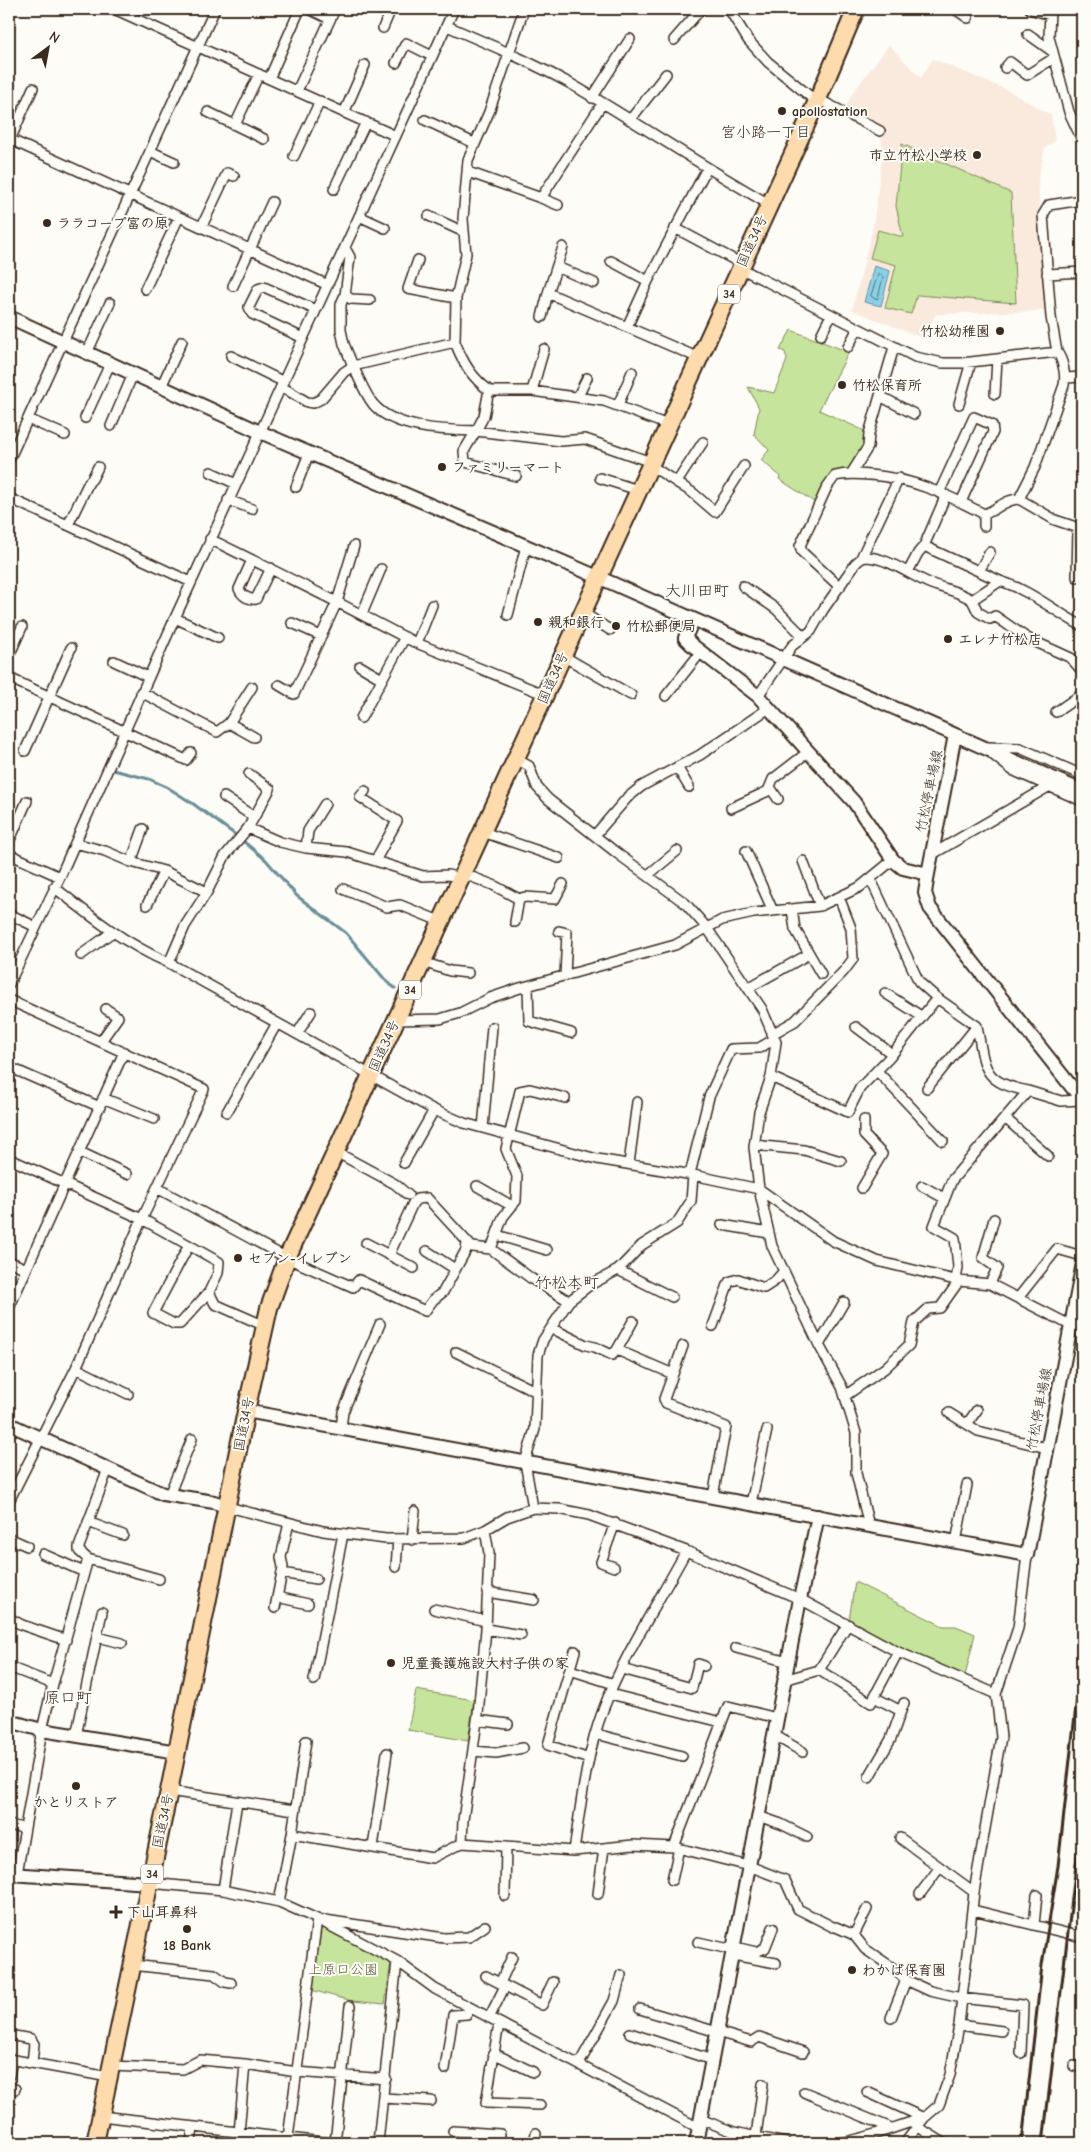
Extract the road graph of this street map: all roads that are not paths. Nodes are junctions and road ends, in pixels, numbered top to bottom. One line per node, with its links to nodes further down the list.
1 (114, 9): 22 (street)
2 (215, 9): 22 (street)
3 (300, 9): 31 (street)
4 (310, 9): 16 (street)
5 (335, 9): 16 (street)
6 (390, 9): 18 (street)
7 (454, 9): 17 (street)
8 (524, 9): 23 (street)
9 (701, 9): 21 (street)
10 (729, 9): 36 (street)
11 (856, 9): 36 (highway, 国道34号 / 34)
12 (955, 9): 15 (street)
13 (1030, 9): 14 (street)
14 (1050, 12): 24 (street)
15 (968, 18)
16 (330, 19): 33 (street)
17 (447, 26): 23 (street); 25 (street)
18 (383, 28)
19 (1028, 34): 24 (street)
20 (630, 39): 34 (street)
21 (674, 40)
22 (198, 46): 29 (street); 50 (street)
23 (508, 52): 34 (street); 49 (street)
24 (1053, 55): 28 (street); 48 (street)
25 (432, 56): 26 (street); 45 (street)
26 (395, 59)
27 (365, 65): 39 (street)
28 (1005, 68)
29 (259, 74): 31 (street); 43 (street)
30 (666, 74): 41 (street)
31 (269, 78): 33 (street)
32 (33, 88): 46 (street)
33 (297, 92): 35 (street)
34 (592, 98): 37 (street)
35 (320, 101): 39 (street); 51 (street)
36 (817, 101): 44 (street); 61 (highway, 国道34号 / 34)
37 (602, 104): 41 (street); 58 (street)
38 (208, 112): 43 (street)
39 (344, 113): 42 (street)
40 (426, 120): 49 (street)
41 (630, 120): 53 (street)
42 (366, 122): 45 (street); 56 (street)
43 (236, 125): 47 (street)
44 (880, 131)
45 (396, 136): 63 (street)
46 (9, 139): 57 (street)
47 (264, 139)
48 (1082, 140)
49 (474, 143): 54 (street)
50 (150, 151): 52 (street); 57 (street)
51 (294, 156)
52 (174, 162)
53 (707, 168): 61 (street); 68 (street)
54 (468, 172): 58 (street); 69 (street)
55 (226, 173): 66 (street)
56 (334, 189)
57 (130, 195): 65 (street); 98 (street)
58 (541, 198): 62 (street)
59 (1082, 200): 78 (street)
60 (272, 202): 72 (street)
61 (769, 204): 75 (highway, 国道34号 / 34)
62 (558, 205)
63 (359, 216): 67 (street); 71 (street)
64 (429, 216): 69 (street)
65 (179, 217): 66 (street); 83 (street)
66 (201, 228): 72 (street)
67 (385, 228)
68 (675, 228): 75 (street); 79 (street)
69 (464, 232): 86 (street)
70 (563, 247): 76 (street)
71 (344, 248): 81 (street); 85 (street)
72 (250, 250): 81 (street); 82 (street)
73 (418, 260): 86 (street)
74 (611, 261): 79 (street)
75 (741, 266): 90 (street); 106 (highway, 国道34号 / 34)
76 (557, 267): 80 (street); 84 (street)
77 (1082, 272): 78 (street)
78 (1047, 274): 103 (street)
79 (648, 281): 93 (street)
80 (594, 283)
81 (328, 285): 89 (street)
82 (233, 286)
83 (145, 289)
84 (548, 293): 91 (street); 93 (street)
85 (345, 295): 87 (street); 110 (street)
86 (456, 298): 99 (street)
87 (370, 300)
88 (110, 303): 104 (street)
89 (316, 310): 96 (street); 96 (street)
90 (832, 315): 94 (street); 95 (street)
91 (542, 317)
92 (9, 318): 98 (street, 竹松停車場線)
93 (627, 327): 106 (street)
94 (858, 328): 100 (street); 101 (street)
95 (821, 335)
96 (303, 338): 116 (street)
97 (182, 341): 117 (street)
98 (63, 342): 104 (street, 竹松停車場線); 126 (street)
99 (455, 342): 110 (street); 118 (street)
100 (848, 347)
101 (894, 347): 108 (street); 122 (street)
102 (544, 348): 119 (street)
103 (1056, 352): 107 (street); 115 (street)
104 (87, 354): 109 (street, 竹松停車場線)
105 (232, 356): 116 (street)
106 (699, 358): 128 (highway, 国道34号 / 34)
107 (997, 359): 108 (street); 120 (street)
108 (971, 362): 123 (street)
109 (110, 364): 112 (street, 竹松停車場線); 127 (street)
110 (353, 366): 116 (street); 130 (street)
111 (632, 372): 124 (street)
112 (133, 374): 117 (street, 竹松停車場線); 129 (street)
113 (1082, 377): 115 (street)
114 (587, 378): 121 (street)
115 (1065, 378): 150 (street)
116 (283, 384): 131 (street)
117 (161, 387): 131 (street, 竹松停車場線)
118 (489, 390): 119 (street); 130 (street)
119 (532, 391): 121 (street)
120 (995, 394)
121 (578, 396): 124 (street)
122 (880, 396): 125 (street); 140 (street)
123 (959, 404)
124 (618, 405): 128 (street)
125 (914, 414)
126 (28, 418): 132 (street); 135 (street)
127 (85, 418)
128 (668, 425): 136 (highway, 国道34号 / 34)
129 (111, 426)
130 (476, 431): 136 (street); 141 (street)
131 (260, 432): 134 (street, 竹松停車場線); 145 (street)
132 (65, 435)
133 (703, 442): 144 (street)
134 (309, 453): 146 (street); 160 (street, 竹松停車場線)
135 (9, 460)
136 (650, 463): 144 (street); 147 (highway, 国道34号 / 34)
137 (744, 466): 144 (street)
138 (98, 467): 155 (street)
139 (211, 472): 145 (street)
140 (851, 474): 143 (street); 174 (street)
141 (516, 476)
142 (600, 478): 147 (street)
143 (899, 478): 148 (street); 163 (street)
144 (677, 482)
145 (236, 484): 151 (street)
146 (296, 486)
147 (638, 490): 169 (highway, 国道34号 / 34)
148 (943, 494): 152 (street); 152 (street); 161 (street)
149 (9, 498): 155 (street)
150 (1019, 499): 154 (street); 157 (street)
151 (228, 500): 153 (street); 158 (street)
152 (961, 502): 154 (street)
153 (252, 509)
154 (984, 514): 156 (street)
155 (68, 525): 172 (street)
156 (984, 526)
157 (1080, 528): 170 (street)
158 (210, 539): 164 (street); 172 (street)
159 (354, 546): 176 (street)
160 (526, 546): 169 (street, 竹松停車場線); 180 (street)
161 (924, 546): 167 (street); 168 (street)
162 (990, 552): 167 (street)
163 (862, 558): 168 (street); 174 (street)
164 (252, 560): 165 (street); 165 (street)
165 (270, 568): 176 (street)
166 (381, 570): 179 (street)
167 (978, 571): 171 (street)
168 (908, 572): 175 (street)
169 (598, 577): 178 (highway, 国道34号 / 34); 182 (street, 竹松停車場線)
170 (1077, 577)
171 (1000, 581): 175 (street); 184 (street)
172 (191, 582): 181 (street)
173 (744, 586): 188 (street)
174 (840, 587): 188 (street)
175 (972, 600): 199 (street)
176 (338, 602): 179 (street); 187 (street)
177 (432, 606): 191 (street)
178 (582, 612): 186 (street); 195 (highway, 国道34号 / 34)
179 (362, 614): 190 (street)
180 (508, 615)
181 (174, 618): 189 (street); 200 (street)
182 (693, 620): 193 (street); 196 (street, 竹松停車場線)
183 (292, 623): 187 (street)
184 (1082, 626)
185 (22, 627): 194 (street)
186 (610, 630)
187 (322, 636): 203 (street)
188 (803, 636): 196 (street)
189 (218, 638)
190 (405, 638): 191 (street); 202 (street)
191 (417, 643): 207 (street)
192 (71, 648): 209 (street)
193 (701, 652): 210 (street); 211 (street)
194 (9, 656)
195 (563, 656): 207 (highway, 国道34号 / 34); 208 (street)
196 (784, 660): 211 (street); 217 (street, 竹松停車場線)
197 (114, 662): 200 (street)
198 (360, 666): 202 (street)
199 (1082, 671)
200 (148, 677): 205 (street)
201 (9, 678): 209 (street)
202 (382, 680): 214 (street)
203 (279, 685)
204 (252, 686): 215 (street)
205 (142, 692): 215 (street); 216 (street)
206 (1082, 694): 213 (street)
207 (546, 695): 222 (highway, 国道34号 / 34)
208 (631, 695)
209 (49, 696): 216 (street); 220 (street)
210 (666, 696)
211 (758, 696): 212 (street)
212 (769, 708): 221 (street); 224 (street)
213 (1056, 712)
214 (361, 718)
215 (229, 723): 218 (street)
216 (125, 730): 223 (street); 244 (street)
217 (956, 735): 219 (street); 249 (street, 竹松停車場線)
218 (254, 737)
219 (980, 746): 226 (street); 229 (street); 230 (street)
220 (25, 751)
221 (808, 752): 228 (street); 251 (street)
222 (516, 759): 240 (highway, 国道34号 / 34); 242 (street)
223 (186, 760)
224 (677, 767): 227 (street); 242 (street)
225 (249, 774): 238 (street)
226 (1082, 776)
227 (689, 787)
228 (770, 787): 233 (street); 237 (street)
229 (1048, 787): 235 (street); 249 (street)
230 (1082, 791)
231 (224, 796): 238 (street)
232 (360, 798): 252 (street)
233 (778, 799)
234 (27, 801): 243 (street)
235 (1082, 801)
236 (325, 804): 245 (street)
237 (730, 808)
238 (254, 817): 241 (street)
239 (143, 829): 254 (street)
240 (483, 832): 250 (street); 258 (highway, 国道34号 / 34)
241 (242, 835): 245 (street); 264 (street)
242 (595, 835): 257 (street)
243 (9, 842)
244 (75, 843): 254 (street); 259 (street)
245 (306, 848): 252 (street)
246 (677, 851): 257 (street)
247 (746, 851): 270 (street)
248 (9, 854): 259 (street)
249 (931, 854): 256 (street, 竹松停車場線)
250 (559, 858)
251 (893, 860): 256 (street); 260 (street)
252 (375, 861): 258 (street)
253 (803, 861): 268 (street)
254 (131, 862): 255 (street)
255 (164, 871): 264 (street); 267 (street)
256 (928, 874): 312 (street, 竹松停車場線)
257 (648, 875): 275 (street)
258 (463, 876): 266 (street); 272 (highway, 国道34号 / 34)
259 (60, 877): 262 (street)
260 (871, 880): 265 (street); 289 (street)
261 (563, 884): 266 (street)
262 (54, 887): 274 (street); 276 (street)
263 (343, 890): 272 (street)
264 (207, 892): 281 (street)
265 (839, 897): 268 (street); 301 (street)
266 (519, 899): 273 (street)
267 (147, 905)
268 (820, 906): 269 (street)
269 (792, 909): 270 (street); 278 (street)
270 (773, 911): 275 (street)
271 (10, 914): 274 (street)
272 (442, 922): 280 (highway, 国道34号 / 34)
273 (515, 922)
274 (36, 927): 285 (street)
275 (707, 928): 284 (street); 287 (street)
276 (111, 932): 279 (street); 281 (street)
277 (566, 933): 284 (street)
278 (809, 954): 283 (street); 287 (street)
279 (81, 955)
280 (422, 962): 282 (street); 294 (highway, 国道34号 / 34)
281 (169, 964): 295 (street)
282 (468, 973)
283 (820, 974)
284 (564, 976): 286 (street)
285 (9, 984)
286 (528, 986): 294 (street); 299 (street)
287 (748, 988): 301 (street)
288 (885, 992): 293 (street)
289 (937, 998): 293 (street); 296 (street)
290 (9, 1000): 302 (street)
291 (106, 1009): 302 (street)
292 (311, 1012): 300 (street)
293 (921, 1016): 304 (street)
294 (397, 1020): 307 (highway, 国道34号 / 34)
295 (277, 1024): 300 (street); 316 (street)
296 (977, 1026): 309 (street); 310 (street)
297 (492, 1027): 320 (street)
298 (856, 1027): 304 (street)
299 (572, 1033)
300 (297, 1034): 307 (street)
301 (774, 1037): 308 (street); 332 (street)
302 (101, 1041): 303 (street)
303 (124, 1052): 313 (street); 336 (street)
304 (892, 1054): 306 (street)
305 (9, 1067): 313 (street)
306 (877, 1071): 317 (street); 322 (street)
307 (372, 1075): 315 (street); 325 (highway, 国道34号 / 34)
308 (771, 1076): 317 (street); 323 (street)
309 (926, 1088)
310 (1028, 1091): 312 (street); 318 (street)
311 (564, 1098): 321 (street)
312 (1082, 1100)
313 (102, 1102): 319 (street); 324 (street)
314 (637, 1102): 330 (street)
315 (434, 1110): 320 (street); 329 (street)
316 (227, 1112)
317 (848, 1112): 337 (street)
318 (1005, 1118): 326 (street); 340 (street)
319 (154, 1119)
320 (483, 1128): 321 (street)
321 (510, 1136): 330 (street); 341 (street)
322 (943, 1141)
323 (754, 1144): 328 (street); 338 (street)
324 (80, 1152): 331 (street); 333 (street)
325 (336, 1152): 339 (street); 355 (highway, 国道34号 / 34)
326 (1048, 1156)
327 (10, 1160): 333 (street)
328 (842, 1161)
329 (404, 1163)
330 (629, 1164): 332 (street)
331 (127, 1174)
332 (691, 1174): 338 (street); 361 (street)
333 (66, 1185): 342 (street); 359 (street)
334 (477, 1186): 341 (street)
335 (922, 1186): 340 (street)
336 (157, 1188): 342 (street); 355 (street)
337 (862, 1188)
338 (759, 1189): 345 (street); 363 (street)
339 (408, 1195)
340 (944, 1198): 363 (street)
341 (512, 1206): 346 (street)
342 (142, 1219): 349 (street); 381 (street)
343 (994, 1219): 364 (street)
344 (722, 1224): 345 (street)
345 (769, 1233): 362 (street)
346 (497, 1235): 350 (street); 351 (street)
347 (467, 1242): 350 (street); 353 (street); 360 (street)
348 (366, 1243): 353 (street)
349 (189, 1245): 365 (street); 365 (street)
350 (491, 1249): 368 (street)
351 (547, 1250)
352 (427, 1251): 360 (street)
353 (389, 1254): 357 (street)
354 (1082, 1256): 367 (street)
355 (287, 1258): 360 (street); 374 (highway, 国道34号 / 34)
356 (9, 1261): 359 (street)
357 (414, 1268)
358 (1082, 1268): 373 (street, 竹松停車場線)
359 (26, 1269): 369 (street)
360 (455, 1269)
361 (618, 1270): 366 (street); 368 (street)
362 (784, 1271): 375 (street); 377 (street)
363 (958, 1281): 364 (street); 385 (street)
364 (990, 1284): 367 (street)
365 (209, 1292): 374 (street)
366 (672, 1296)
367 (1018, 1298): 373 (street)
368 (569, 1301): 376 (street)
369 (10, 1302)
370 (844, 1302): 377 (street)
371 (633, 1322): 379 (street)
372 (380, 1324): 391 (street)
373 (1070, 1325): 395 (street, 竹松停車場線)
374 (265, 1326): 387 (highway, 国道34号 / 34)
375 (713, 1326)
376 (551, 1328): 379 (street); 383 (street)
377 (819, 1345): 385 (street)
378 (683, 1346): 382 (street)
379 (617, 1350): 382 (street)
380 (456, 1352): 383 (street)
381 (76, 1368): 384 (street); 393 (street)
382 (673, 1374): 400 (street)
383 (537, 1392): 396 (street)
384 (128, 1394)
385 (845, 1396): 410 (street)
386 (977, 1410): 390 (street)
387 (246, 1411): 391 (street); 403 (highway, 国道34号 / 34)
388 (949, 1413): 390 (street)
389 (9, 1424): 393 (street)
390 (967, 1424): 395 (street)
391 (342, 1428): 396 (street)
392 (767, 1430): 402 (street)
393 (40, 1439): 397 (street); 401 (street)
394 (192, 1439): 399 (street)
395 (1047, 1448): 421 (street, 竹松停車場線)
396 (525, 1462): 400 (street); 404 (street)
397 (108, 1470): 399 (street); 407 (street)
398 (967, 1485): 417 (street)
399 (169, 1495): 403 (street)
400 (713, 1496): 402 (street)
401 (9, 1501)
402 (751, 1503): 406 (street)
403 (228, 1507): 408 (street); 472 (highway, 国道34号 / 34)
404 (533, 1508): 409 (street); 411 (street)
405 (415, 1511): 416 (street)
406 (818, 1516): 410 (street); 431 (street)
407 (88, 1522): 413 (street); 422 (street)
408 (289, 1523): 412 (street); 426 (street)
409 (614, 1523): 419 (street); 423 (street)
410 (869, 1526): 417 (street)
411 (484, 1530): 416 (street); 429 (street)
412 (342, 1534): 415 (street); 453 (street)
413 (123, 1536)
414 (9, 1538): 418 (street)
415 (398, 1539): 416 (street); 424 (street)
416 (412, 1540)
417 (956, 1542): 421 (street)
418 (27, 1546)
419 (686, 1551): 431 (street); 450 (street)
420 (43, 1554): 425 (street)
421 (1027, 1555): 458 (street)
422 (88, 1559): 425 (street); 427 (street)
423 (614, 1567)
424 (396, 1568)
425 (84, 1572): 442 (street)
426 (282, 1573): 428 (street); 430 (street)
427 (159, 1579)
428 (316, 1579)
429 (487, 1592): 432 (street); 439 (street)
430 (277, 1597): 433 (street); 434 (street)
431 (800, 1599): 438 (street); 447 (street)
432 (534, 1600)
433 (308, 1604)
434 (275, 1608)
435 (434, 1609): 439 (street)
436 (102, 1612): 441 (street)
437 (9, 1618): 442 (street)
438 (848, 1624): 446 (street); 452 (street)
439 (486, 1625): 440 (street); 461 (street)
440 (521, 1635)
441 (98, 1636): 443 (street); 468 (street)
442 (66, 1640): 455 (street)
443 (122, 1643)
444 (736, 1648): 447 (street)
445 (575, 1651): 451 (street)
446 (898, 1652): 458 (street); 459 (street)
447 (788, 1662): 454 (street)
448 (698, 1664): 450 (street)
449 (9, 1667): 455 (street)
450 (622, 1669): 456 (street)
451 (570, 1670): 456 (street); 476 (street)
452 (819, 1670): 454 (street); 459 (street)
453 (314, 1680)
454 (784, 1680): 460 (street)
455 (54, 1684): 465 (street)
456 (614, 1684): 457 (street)
457 (610, 1694): 463 (street); 466 (street)
458 (996, 1694): 499 (street)
459 (874, 1697): 477 (street)
460 (777, 1718): 463 (street); 467 (street)
461 (477, 1720): 464 (street); 471 (street)
462 (9, 1721): 465 (street)
463 (721, 1722): 491 (street)
464 (508, 1724)
465 (42, 1730): 468 (street); 483 (street)
466 (596, 1734): 475 (street); 476 (street)
467 (774, 1735): 473 (street); 481 (street)
468 (76, 1736): 472 (street)
469 (306, 1741): 480 (street)
470 (522, 1748): 471 (street)
471 (473, 1751): 487 (street)
472 (176, 1752): 478 (highway, 国道34号 / 34)
473 (803, 1752)
474 (387, 1753): 489 (street)
475 (682, 1756)
476 (589, 1759): 492 (street)
477 (869, 1777)
478 (170, 1791): 479 (street); 497 (highway, 国道34号 / 34)
479 (237, 1802): 480 (street); 498 (street)
480 (294, 1810): 484 (street)
481 (758, 1816): 485 (street); 493 (street)
482 (9, 1825): 483 (street)
483 (24, 1828): 495 (street)
484 (292, 1834): 489 (street); 504 (street)
485 (807, 1837)
486 (900, 1838): 494 (street)
487 (462, 1843): 488 (street); 489 (street)
488 (506, 1846): 492 (street); 502 (street)
489 (373, 1847)
490 (604, 1848): 491 (street); 492 (street); 500 (street)
491 (676, 1848): 493 (street); 496 (street)
492 (574, 1852)
493 (749, 1866): 511 (street); 514 (street)
494 (940, 1867): 499 (street); 501 (street)
495 (11, 1877): 497 (street)
496 (672, 1880)
497 (150, 1883): 498 (street); 518 (highway, 国道34号 / 34)
498 (223, 1890): 504 (street)
499 (974, 1892): 506 (street)
500 (598, 1894)
501 (920, 1894)
502 (505, 1896)
503 (1037, 1896): 508 (street)
504 (280, 1902): 507 (street)
505 (867, 1909): 511 (street)
506 (973, 1910): 508 (street); 525 (street)
507 (317, 1919): 509 (street); 516 (street); 547 (street)
508 (1034, 1925): 512 (street)
509 (485, 1926)
510 (773, 1928): 514 (street)
511 (854, 1935): 521 (street)
512 (1082, 1937)
513 (698, 1942): 514 (street)
514 (734, 1951): 517 (street); 535 (street)
515 (512, 1957): 524 (street)
516 (397, 1961): 527 (street); 551 (street)
517 (776, 1963)
518 (132, 1965): 523 (street); 546 (highway, 国道34号 / 34)
519 (621, 1975): 544 (street)
520 (486, 1976): 524 (street)
521 (906, 1980): 525 (street); 530 (street)
522 (553, 1982): 524 (street)
523 (231, 1983)
524 (503, 1985): 529 (street)
525 (961, 1998): 532 (street); 539 (street)
526 (350, 2006): 550 (street)
527 (470, 2008): 529 (street); 545 (street)
528 (640, 2009): 535 (street)
529 (489, 2018): 531 (street)
530 (890, 2018)
531 (499, 2023): 538 (street); 544 (street)
532 (959, 2025): 533 (street); 559 (street)
533 (1002, 2031)
534 (630, 2033): 541 (street)
535 (718, 2033): 537 (street); 541 (street)
536 (9, 2034): 542 (street)
537 (804, 2052)
538 (493, 2053): 548 (street); 557 (street)
539 (1021, 2053)
540 (10, 2060): 542 (street); 549 (street)
541 (712, 2060): 560 (street)
542 (32, 2063): 546 (street)
543 (245, 2064): 546 (street); 547 (street); 565 (street)
544 (579, 2064): 560 (street)
545 (445, 2069)
546 (110, 2072): 558 (highway, 国道34号 / 34)
547 (297, 2072): 550 (street); 567 (street)
548 (533, 2072)
549 (9, 2076)
550 (342, 2076): 551 (street); 572 (street)
551 (386, 2079): 555 (street)
552 (763, 2084): 569 (street)
553 (804, 2092): 563 (street)
554 (867, 2092): 559 (street)
555 (384, 2098): 556 (street); 573 (street)
556 (431, 2101)
557 (540, 2105)
558 (101, 2116): 561 (street); 570 (highway, 国道34号 / 34)
559 (924, 2118): 562 (street); 563 (street)
560 (699, 2123): 569 (street); 576 (street)
561 (193, 2127): 565 (street); 571 (street)
562 (918, 2127): 579 (street); 580 (street)
563 (891, 2128): 578 (street)
564 (453, 2131): 574 (street)
565 (239, 2133): 568 (street)
566 (536, 2134): 575 (street)
567 (288, 2138): 568 (street); 572 (street)
568 (251, 2139)
569 (754, 2140): 577 (street)
570 (95, 2143)
571 (191, 2143)
572 (333, 2143)
573 (378, 2143)
574 (499, 2143)
575 (534, 2143)
576 (696, 2143)
577 (786, 2143)
578 (839, 2143)
579 (905, 2143)
580 (944, 2143)

